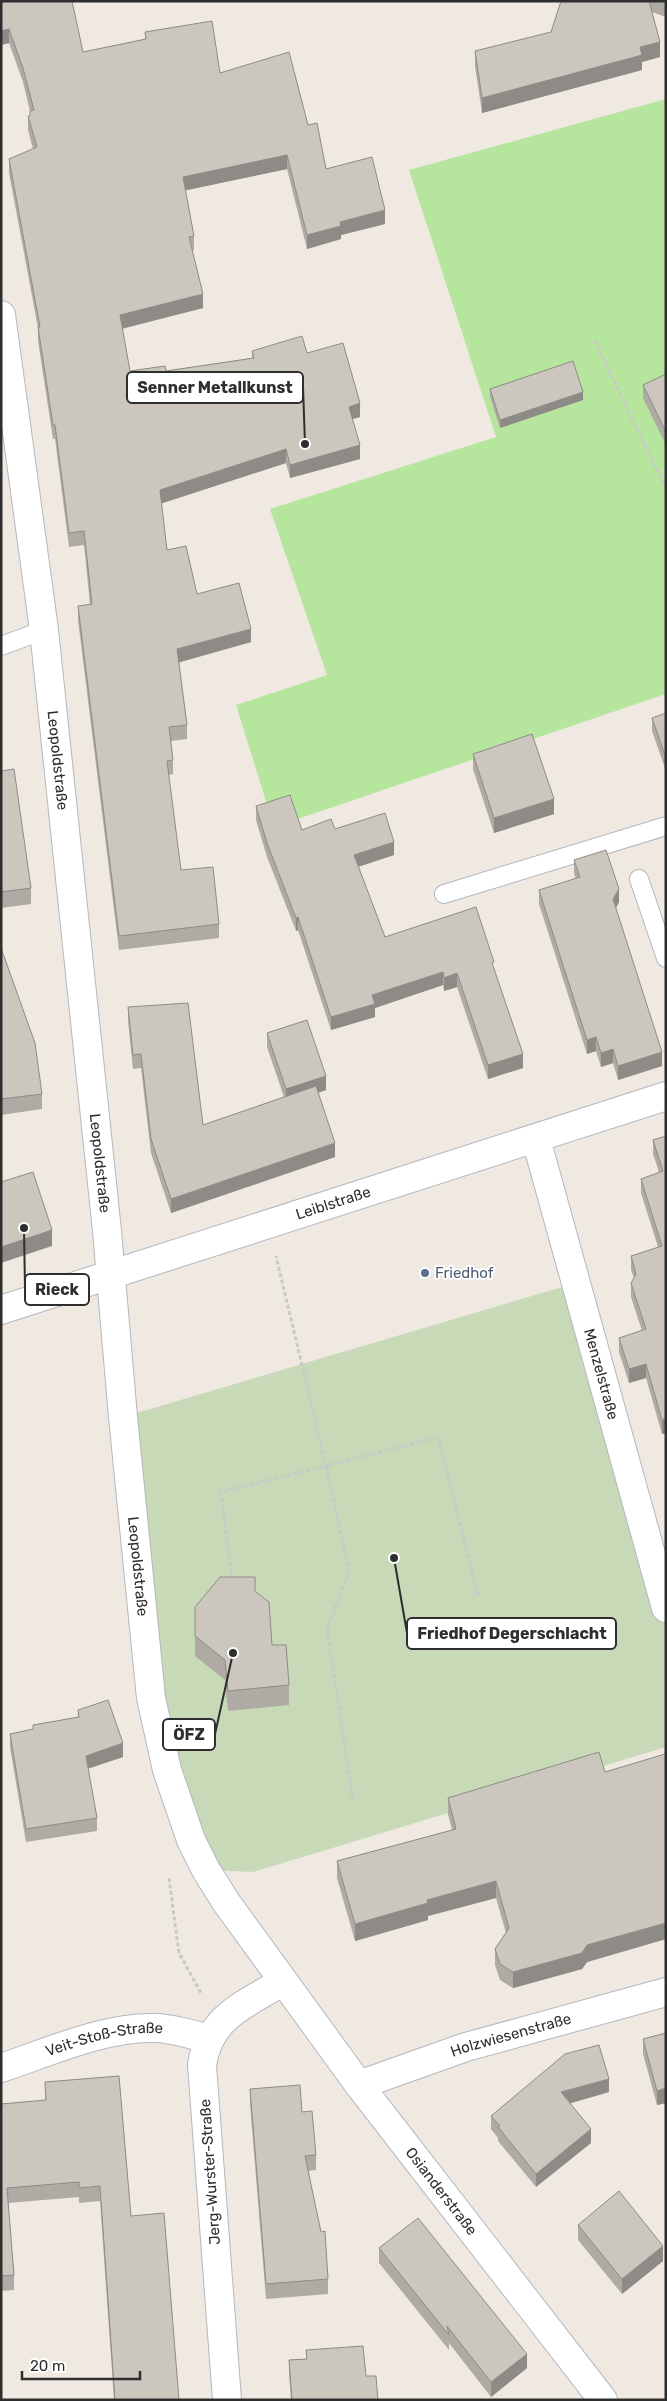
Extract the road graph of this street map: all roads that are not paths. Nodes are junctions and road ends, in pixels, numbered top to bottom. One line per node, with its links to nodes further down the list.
1 (1, 315): 2 (street, Leopoldstraße)
2 (44, 630): 3 (lane); 10 (street, Leopoldstraße)
3 (1, 646)
4 (666, 826): 6 (lane)
5 (639, 879): 7 (lane)
6 (444, 894)
7 (666, 958)
8 (666, 1096): 9 (street, Leiblstraße)
9 (536, 1139): 10 (street, Leiblstraße); 12 (street, Menzelstraße)
10 (109, 1275): 11 (street, Leiblstraße); 13 (street, Leopoldstraße)
11 (1, 1310)
12 (666, 1608)
13 (282, 1982): 15 (street); 17 (street, Osianderstraße)
14 (666, 1992): 17 (street, Holzwiesenstraße)
15 (213, 2032): 16 (street, Veit-Stoß-Straße); 18 (street, Jerg-Wurster-Straße)
16 (1, 2068)
17 (359, 2085): 19 (street, Osianderstraße)
18 (227, 2400)
19 (603, 2400)

